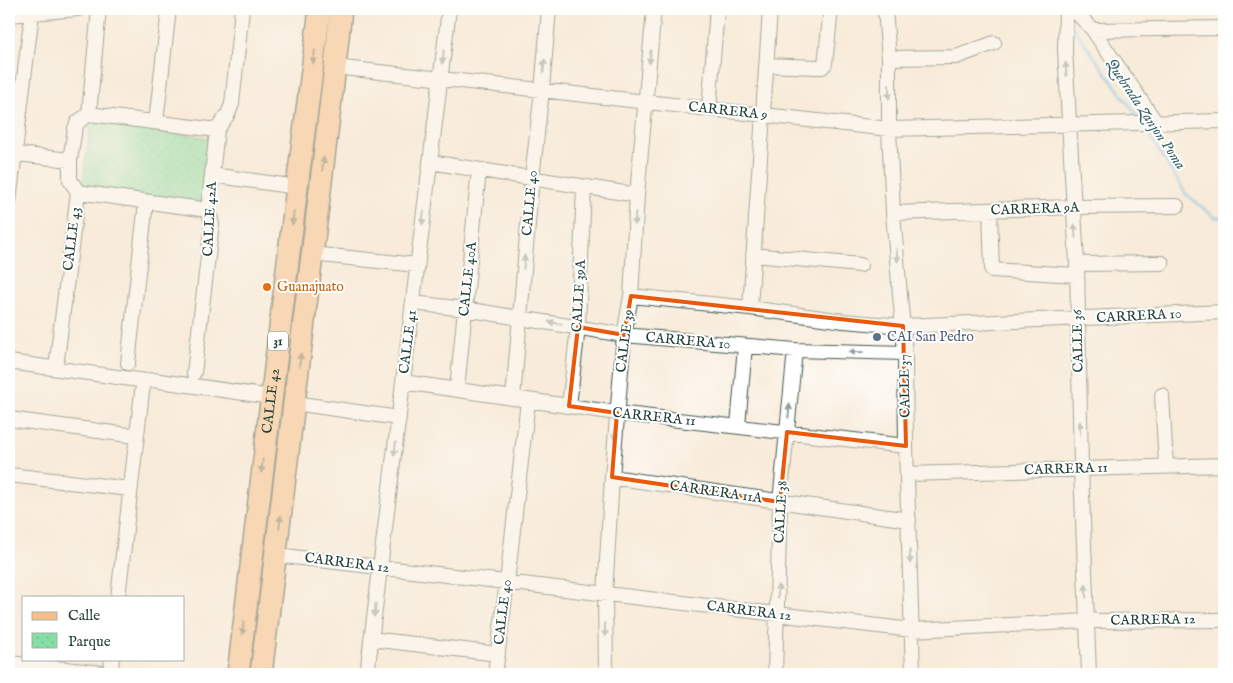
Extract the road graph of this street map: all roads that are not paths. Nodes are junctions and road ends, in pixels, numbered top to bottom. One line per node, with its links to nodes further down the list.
1 (78, 9): 15 (street)
2 (99, 9): 27 (street)
3 (169, 9): 31 (street)
4 (242, 9): 34 (street, CALLE 42A)
5 (320, 9): 42 (main road, CALLE 42 / 31, one-way to 42)
6 (340, 9): 22 (main road, CALLE 42 / 31)
7 (449, 9): 23 (street, CALLE 41, one-way to 23)
8 (549, 9): 24 (street, CALLE 40, one-way to 8)
9 (654, 9): 25 (street, CALLE 39, one-way to 25)
10 (717, 9): 26 (street)
11 (770, 9): 21 (street)
12 (831, 9): 21 (street)
13 (885, 9): 20 (street, CALLE 37)
14 (1069, 9): 18 (street); 32 (street, CALLE 36, one-way to 14)
15 (32, 13): 16 (street); 35 (street)
16 (9, 15)
17 (1224, 28): 18 (street)
18 (1093, 30): 29 (street)
19 (994, 43): 20 (street)
20 (889, 58): 33 (street, CALLE 37, one-way to 33)
21 (766, 64): 28 (street)
22 (335, 67): 23 (street, CARRERA 9); 52 (main road, CALLE 42 / 31, one-way to 22)
23 (440, 79): 24 (street, CARRERA 9); 37 (street, CALLE 41)
24 (542, 90): 25 (street, CARRERA 9); 40 (street, CALLE 40)
25 (646, 102): 26 (street, CARRERA 9); 44 (street, CALLE 39)
26 (710, 109): 28 (street, CARRERA 9)
27 (89, 114): 31 (street); 36 (street, CALLE 43)
28 (763, 115): 33 (street, CARRERA 9); 53 (street)
29 (1150, 121): 30 (street, CARRERA 9); 32 (street, CARRERA 9)
30 (1224, 121)
31 (156, 122): 34 (street)
32 (1070, 124): 33 (street, CARRERA 9); 48 (street, CALLE 36)
33 (889, 129): 51 (street, CALLE 37)
34 (216, 130): 39 (street, CALLE 42A)
35 (12, 153): 36 (street); 45 (street)
36 (70, 160): 43 (street, CALLE 43)
37 (430, 162): 38 (street); 55 (street, CALLE 41, one-way to 55)
38 (479, 170): 40 (street); 61 (street, CALLE 40A)
39 (212, 175): 42 (street); 49 (street, CALLE 42A)
40 (532, 178): 41 (street); 63 (street, CALLE 40, one-way to 40)
41 (584, 186): 44 (street); 66 (street, CALLE 39A)
42 (297, 187): 79 (main road, CALLE 42 / 31, one-way to 79)
43 (78, 192): 46 (street); 71 (street, CALLE 43)
44 (637, 195): 58 (street, CALLE 39, one-way to 58)
45 (9, 200)
46 (146, 202): 49 (street); 73 (street)
47 (1177, 206): 48 (street, CARRERA 9A)
48 (1074, 207): 50 (street, CARRERA 9A); 57 (street, CALLE 36, one-way to 48)
49 (208, 210): 74 (street, CALLE 42A)
50 (990, 210): 51 (street, CARRERA 9A); 57 (street)
51 (893, 213): 65 (street, CALLE 37, one-way to 65)
52 (312, 254): 55 (street); 82 (main road, CALLE 42 / 31, one-way to 52)
53 (753, 255): 56 (street); 60 (street)
54 (1162, 263): 57 (street)
55 (418, 265): 59 (street, CALLE 41)
56 (860, 265)
57 (1077, 270): 64 (street, CALLE 36)
58 (631, 296): 60 (street, CARRERA 10); 67 (street, CALLE 39)
59 (413, 303): 61 (street, CARRERA 10); 75 (street, CALLE 41)
60 (750, 308): 65 (street, CARRERA 10)
61 (465, 309): 63 (street, CARRERA 10); 77 (street, CALLE 40A)
62 (1224, 312): 64 (street, CARRERA 10)
63 (519, 317): 66 (street, CARRERA 10, one-way to 63); 80 (street, CALLE 40)
64 (1077, 319): 65 (street, CARRERA 10); 93 (street, CALLE 36, one-way to 64)
65 (903, 326): 70 (street, CALLE 37)
66 (578, 327): 67 (street, CARRERA 10); 83 (street, CALLE 39A)
67 (624, 334): 68 (street, CARRERA 10); 84 (street, CALLE 39)
68 (745, 346): 69 (street, CARRERA 10); 87 (street)
69 (795, 350): 70 (street, CARRERA 10, one-way to 69); 88 (street, CALLE 38, one-way to 69)
70 (905, 353): 90 (street, CALLE 37)
71 (57, 359)
72 (9, 362): 76 (street)
73 (128, 363)
74 (194, 373)
75 (403, 382): 77 (street, CARRERA 11); 85 (street, CALLE 41)
76 (144, 387): 79 (street); 89 (street)
77 (457, 389): 80 (street, CARRERA 11)
78 (1162, 396): 92 (street)
79 (271, 397): 114 (main road, CALLE 42 / 31, one-way to 114)
80 (513, 398): 81 (street, CARRERA 11)
81 (528, 400): 83 (street, CARRERA 11); 102 (street, CALLE 40)
82 (294, 403): 85 (street); 100 (main road, CALLE 42 / 31, one-way to 82)
83 (569, 406): 84 (street, CARRERA 11)
84 (617, 414): 87 (street, CARRERA 11); 96 (street, CALLE 39, one-way to 96)
85 (399, 418): 101 (street, CALLE 41, one-way to 101)
86 (9, 419): 89 (street)
87 (738, 426): 88 (street, CARRERA 11)
88 (786, 432): 90 (street, CARRERA 11); 98 (street, CALLE 38)
89 (136, 436): 97 (street)
90 (906, 446): 94 (street, CALLE 37)
91 (1224, 465): 92 (street, CARRERA 11)
92 (1166, 466): 93 (street, CARRERA 11)
93 (1081, 468): 94 (street, CARRERA 11); 107 (street, CALLE 36, one-way to 93)
94 (907, 474): 99 (street, CALLE 37)
95 (9, 475): 97 (street)
96 (612, 477): 98 (street, CARRERA 11A); 103 (street, CALLE 39)
97 (130, 489): 104 (street)
98 (780, 502): 99 (street, CARRERA 11A); 105 (street, CALLE 38, one-way to 98)
99 (909, 520): 108 (street, CALLE 37, one-way to 108)
100 (276, 555): 101 (street, CARRERA 12); 115 (main road, CALLE 42 / 31)
101 (380, 567): 102 (street, CARRERA 12); 109 (street, CALLE 41, one-way to 109)
102 (507, 582): 103 (street, CARRERA 12); 110 (street, CALLE 40)
103 (605, 594): 105 (street, CARRERA 12); 118 (street, CALLE 39, one-way to 118)
104 (118, 596)
105 (778, 614): 108 (street, CARRERA 12); 119 (street, CALLE 38)
106 (1224, 620): 107 (street, CARRERA 12)
107 (1088, 621): 108 (street, CARRERA 12); 121 (street, CALLE 36)
108 (912, 630): 120 (street, CALLE 37)
109 (372, 639): 110 (street); 116 (street, CALLE 41)
110 (498, 654): 117 (street, CALLE 40)
111 (112, 660): 113 (street)
112 (9, 663): 113 (street)
113 (111, 674)
114 (238, 674)
115 (261, 674)
116 (367, 674)
117 (495, 674)
118 (606, 674)
119 (775, 674)
120 (913, 674)
121 (1090, 674)

